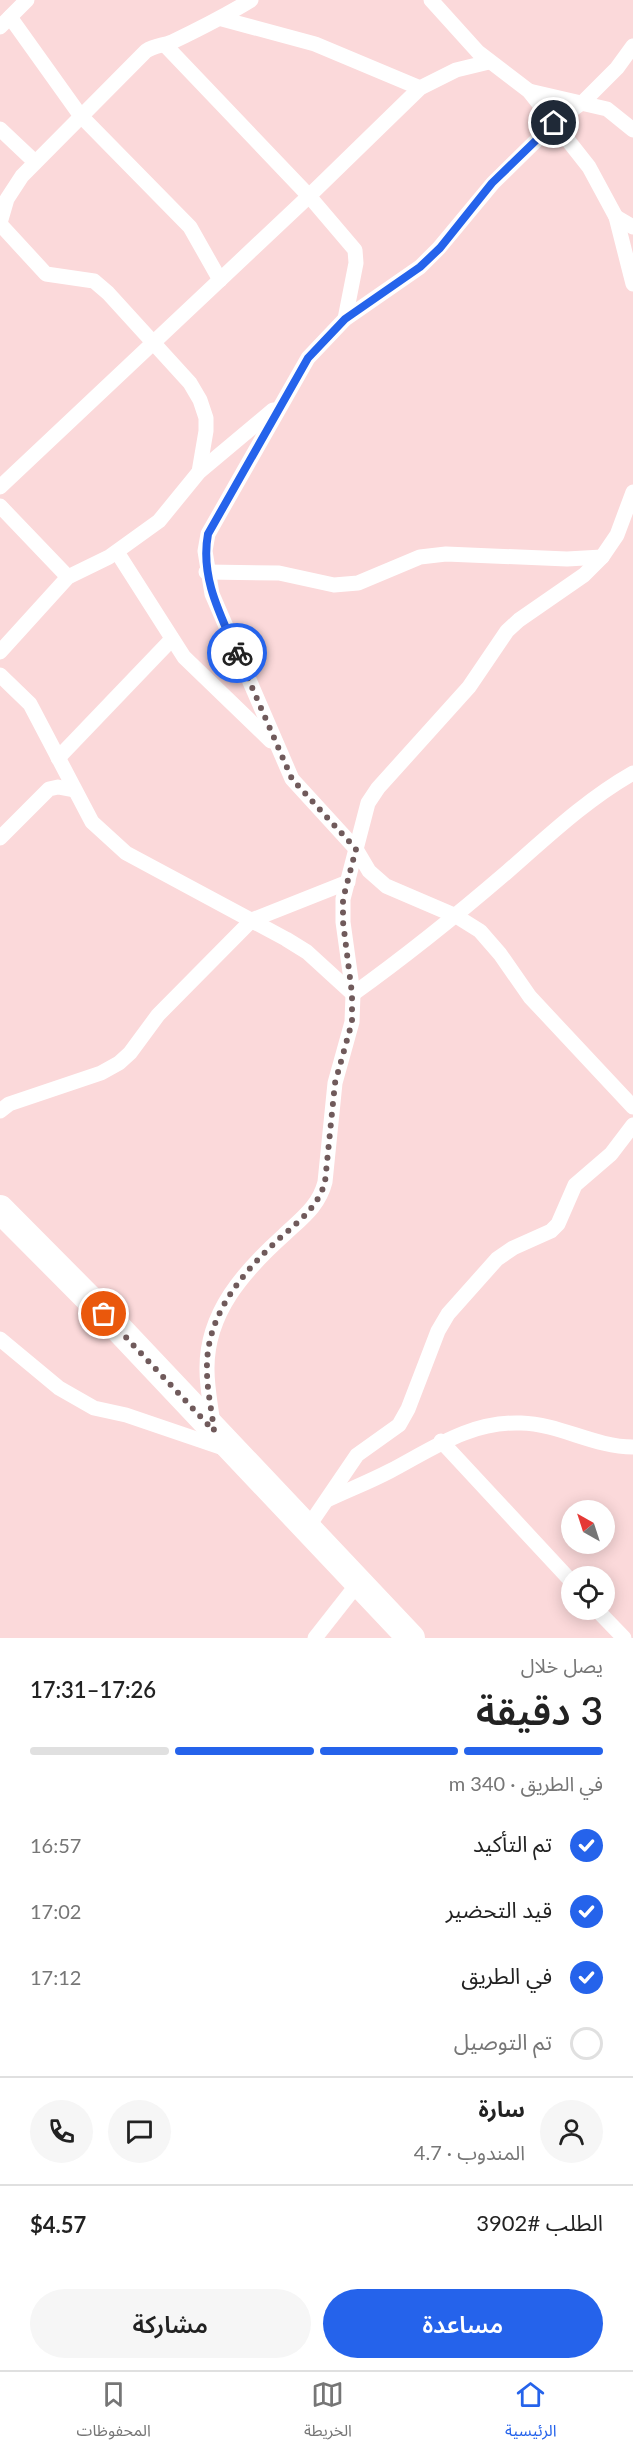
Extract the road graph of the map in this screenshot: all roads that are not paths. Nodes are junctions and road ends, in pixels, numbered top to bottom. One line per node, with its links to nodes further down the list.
1 (27, 0): 5 (street)
2 (251, 0): 4 (street)
3 (431, 0): 8 (street)
4 (222, 19): 6 (street); 9 (street)
5 (5, 22): 12 (street)
6 (165, 45): 12 (street); 17 (street)
7 (633, 46): 11 (street)
8 (489, 62): 9 (street); 10 (street)
9 (420, 88): 17 (street)
10 (529, 91): 11 (street); 13 (street)
11 (583, 102): 13 (street); 15 (street)
12 (80, 115): 16 (street); 21 (street)
13 (554, 123): 18 (street); 23 (street)
14 (0, 129): 16 (street)
15 (633, 130)
16 (35, 162): 19 (street)
17 (309, 196): 21 (street); 23 (street)
18 (616, 217): 20 (street); 22 (street)
19 (0, 224): 24 (street)
20 (633, 227)
21 (220, 280): 24 (street)
22 (633, 284)
23 (345, 319): 25 (street)
24 (153, 343): 26 (street); 27 (street)
25 (279, 404): 26 (street); 32 (street)
26 (199, 472): 30 (street)
27 (0, 487)
28 (633, 492): 31 (street)
29 (0, 506): 33 (street)
30 (117, 552): 33 (street); 34 (street)
31 (602, 557): 32 (street); 42 (street)
32 (206, 572): 37 (street)
33 (68, 577): 35 (street)
34 (172, 639): 37 (street); 38 (street)
35 (0, 652)
36 (0, 675): 38 (street)
37 (276, 746): 42 (street)
38 (58, 758): 40 (street)
39 (633, 773): 44 (street)
40 (74, 790): 41 (street); 45 (street)
41 (0, 838)
42 (356, 849): 43 (street); 44 (street)
43 (348, 882): 45 (street); 46 (street)
44 (456, 916): 46 (street); 47 (street)
45 (252, 920): 46 (street); 48 (street)
46 (352, 994): 52 (street)
47 (633, 1107)
48 (0, 1111)
49 (633, 1125): 56 (street)
50 (0, 1209): 52 (highway)
51 (0, 1339): 55 (street)
52 (214, 1431): 55 (highway)
53 (441, 1441): 54 (street); 56 (street); 58 (street)
54 (630, 1450)
55 (236, 1452): 57 (highway)
56 (327, 1500): 57 (street)
57 (308, 1527): 59 (highway)
58 (561, 1570)
59 (359, 1582): 61 (street); 62 (highway)
60 (607, 1620): 63 (street)
61 (315, 1638)
62 (411, 1638)
63 (624, 1638)

